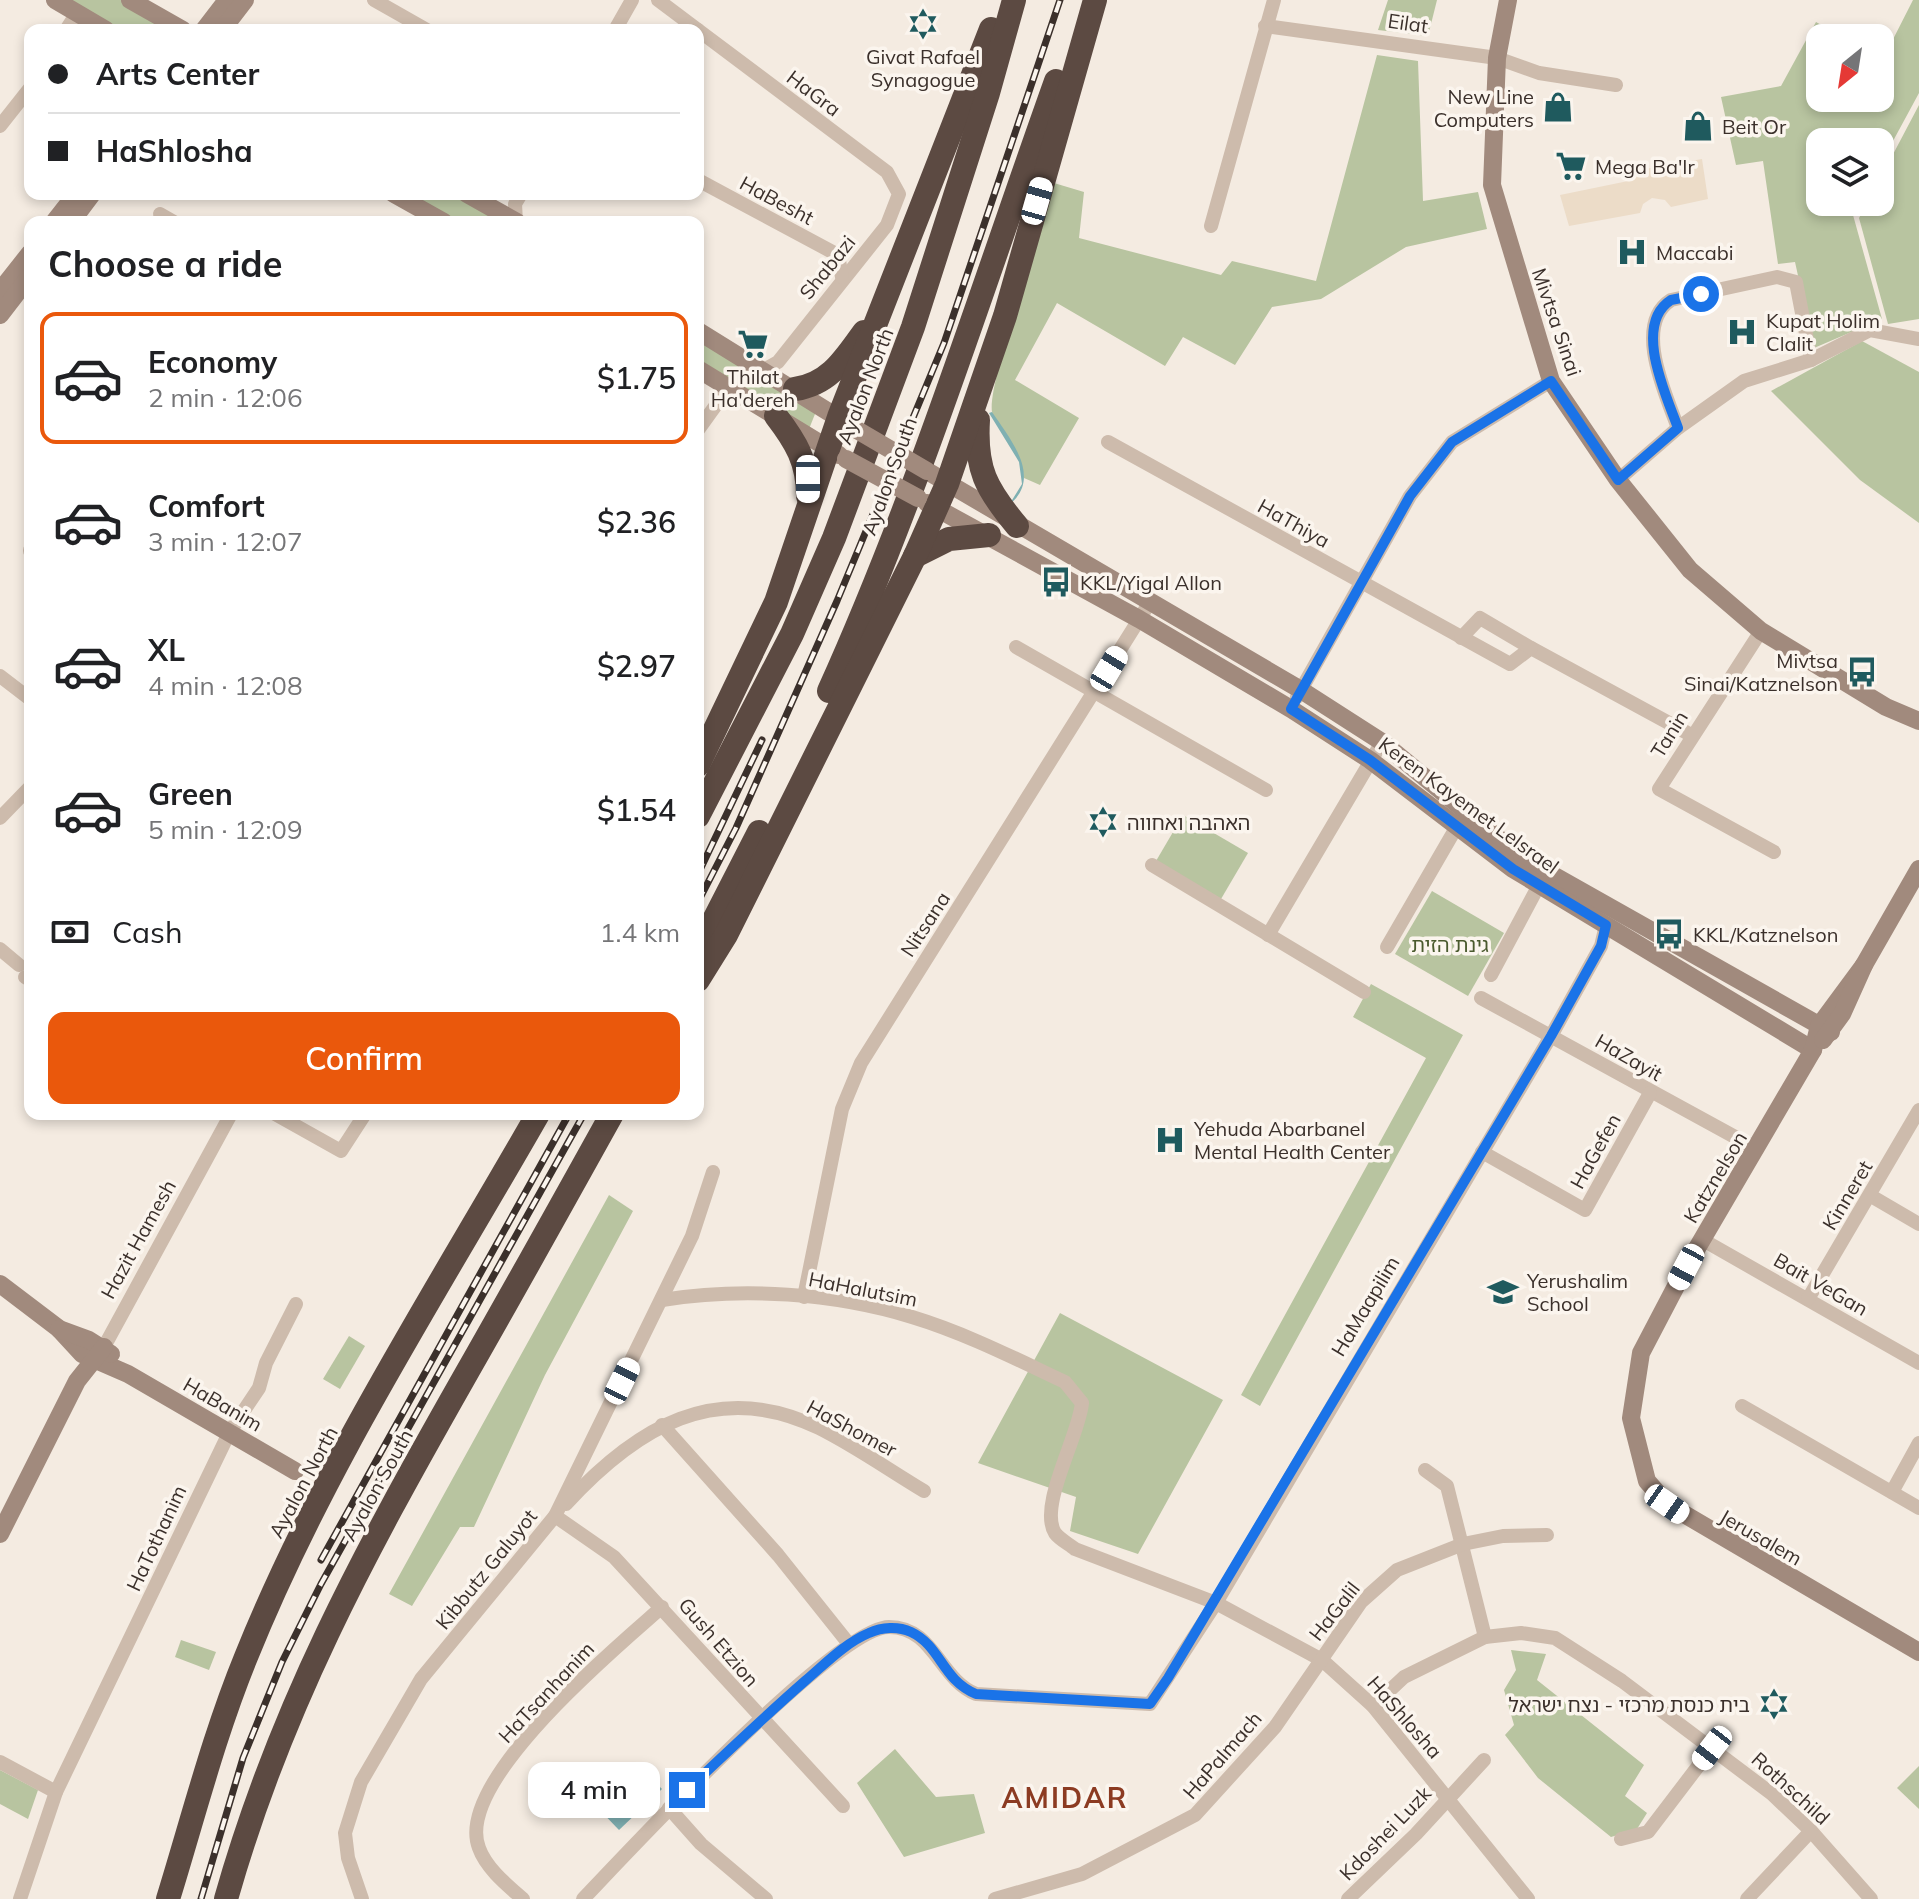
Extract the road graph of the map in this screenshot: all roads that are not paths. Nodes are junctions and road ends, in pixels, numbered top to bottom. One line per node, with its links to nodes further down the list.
1 (55, 0): 15 (street)
2 (130, 0): 18 (street)
3 (227, 0): 19 (street)
4 (245, 0): 20 (street)
5 (374, 0): 14 (street)
6 (632, 0): 22 (street)
7 (658, 0): 23 (street, HaGra)
8 (1001, 0): 48 (highway)
9 (1014, 0): 92 (highway, Ayalon North)
10 (1085, 0): 101 (highway, Ayalon South)
11 (1095, 0): 57 (highway)
12 (1274, 0): 24 (street)
13 (1508, 0): 26 (street, Mivtsa Sinai)
14 (395, 5): 21 (street)
15 (77, 13): 16 (street); 17 (street)
16 (70, 24)
17 (96, 24)
18 (172, 24)
19 (209, 24)
20 (227, 24)
21 (419, 24)
22 (618, 24)
23 (690, 24)
24 (1265, 26): 26 (street, Eilat); 41 (street)
25 (704, 35): 31 (street, HaGra)
26 (1497, 58): 27 (street, Eilat); 55 (street, Mivtsa Sinai)
27 (1616, 85)
28 (24, 96): 29 (street)
29 (0, 126)
30 (704, 183): 42 (street, HaBesht)
31 (899, 194): 43 (street, Shabazi)
32 (71, 200): 37 (street)
33 (405, 200): 39 (street)
34 (475, 200): 40 (street)
35 (517, 213): 40 (street)
36 (160, 214): 38 (street)
37 (59, 216)
38 (164, 216)
39 (433, 216)
40 (498, 216)
41 (1211, 226)
42 (838, 255): 43 (street, HaBesht); 45 (street)
43 (860, 258): 45 (street, Shabazi)
44 (24, 261): 47 (street)
45 (842, 277): 54 (street, Shabazi)
46 (24, 284): 49 (street)
47 (0, 291)
48 (885, 305): 54 (highway); 60 (highway)
49 (0, 315)
50 (704, 334): 54 (street, Keren Kayemet LeIsrael)
51 (1919, 339): 52 (street)
52 (1811, 360): 61 (street); 61 (street)
53 (704, 372): 56 (street, Keren Kayemet LeIsrael)
54 (779, 375): 60 (street, Keren Kayemet LeIsrael)
55 (1551, 381): 65 (street, Mivtsa Sinai); 71 (street)
56 (729, 387): 58 (street, Keren Kayemet LeIsrael); 59 (street)
57 (980, 392): 64 (highway); 68 (highway)
58 (776, 416): 63 (street, Keren Kayemet LeIsrael); 67 (highway)
59 (704, 422)
60 (848, 423): 63 (highway); 64 (street, Keren Kayemet LeIsrael, bridge)
61 (1678, 428): 65 (street)
62 (1108, 442): 71 (street, HaThiya)
63 (837, 453): 66 (street, Keren Kayemet LeIsrael, bridge); 67 (highway)
64 (937, 478): 66 (highway); 68 (street, Keren Kayemet LeIsrael)
65 (1618, 480): 74 (street, Mivtsa Sinai)
66 (927, 503): 69 (street, Keren Kayemet LeIsrael); 70 (highway)
67 (808, 509): 88 (highway)
68 (1017, 526): 72 (street, Keren Kayemet LeIsrael)
69 (989, 535): 70 (highway); 73 (street, Keren Kayemet LeIsrael)
70 (915, 556): 105 (highway)
71 (1363, 584): 75 (street, HaThiya); 79 (street)
72 (1150, 602): 73 (street, Nitsana); 79 (street, Keren Kayemet LeIsrael)
73 (1139, 619): 80 (street, Nitsana); 83 (street, Keren Kayemet LeIsrael)
74 (1761, 631): 82 (street, Mivtsa Sinai); 86 (street, Tanin)
75 (1461, 638): 77 (street, HaThiya); 77 (street)
76 (1016, 647): 80 (street)
77 (1531, 648): 86 (street)
78 (0, 676): 81 (street)
79 (1301, 690): 83 (street); 87 (street, Keren Kayemet LeIsrael)
80 (1094, 693): 90 (street); 129 (street, Nitsana)
81 (24, 694)
82 (1886, 707): 84 (street, Mivtsa Sinai); 85 (street, Mivtsa Sinai)
83 (1291, 709): 89 (street, Keren Kayemet LeIsrael)
84 (1919, 721)
85 (1919, 734)
86 (1691, 735): 95 (street, Tanin)
87 (1382, 742): 89 (street); 111 (street, Keren Kayemet LeIsrael)
88 (704, 752)
89 (1370, 760): 94 (street, Keren Kayemet LeIsrael); 100 (street)
90 (1266, 790)
91 (24, 793): 93 (street)
92 (704, 804)
93 (0, 818)
94 (1456, 828): 98 (street, Keren Kayemet LeIsrael); 102 (street)
95 (1774, 852)
96 (1152, 865): 100 (street)
97 (1917, 876): 104 (street, Katznelson)
98 (1539, 885): 99 (street, Keren Kayemet LeIsrael); 107 (street)
99 (1606, 925): 113 (street, HaMaapilim); 114 (street, Keren Kayemet LeIsrael)
100 (1268, 935): 108 (street)
101 (704, 939)
102 (1387, 947)
103 (0, 949): 106 (street)
104 (1864, 965): 109 (street, Katznelson); 112 (street, Katznelson)
105 (704, 970)
106 (24, 973)
107 (1491, 975)
108 (1364, 992)
109 (1841, 994): 111 (street); 112 (street, Katznelson)
110 (1481, 998): 113 (street, HaZayit)
111 (1788, 1008): 112 (street, Keren Kayemet LeIsrael)
112 (1825, 1029): 114 (street, Katznelson)
113 (1551, 1036): 115 (street, HaZayit); 123 (street, HaMaapilim)
114 (1813, 1050): 122 (street, Katznelson)
115 (1650, 1093): 122 (street, HaZayit); 123 (street, HaGefen)
116 (1919, 1110): 125 (street, Kinneret)
117 (228, 1120): 133 (street, Hazit Hamesh)
118 (286, 1120): 119 (street)
119 (361, 1120)
120 (535, 1120): 168 (highway, Ayalon North)
121 (609, 1120): 169 (highway, Ayalon South)
122 (1757, 1149): 127 (street, Katznelson)
123 (1482, 1152): 150 (street, HaMaapilim)
124 (713, 1172): 131 (street, Kibbutz Galuyot)
125 (1871, 1196): 126 (street); 130 (street, Kinneret)
126 (1919, 1224)
127 (1703, 1240): 130 (street, Bait VeGan); 137 (street, Katznelson)
128 (0, 1284): 133 (street, HaBanim)
129 (804, 1297): 131 (street, HaHalutsim); 135 (street, HaHalutsim)
130 (1808, 1299): 134 (street, Bait VeGan)
131 (662, 1300): 146 (street, Kibbutz Galuyot)
132 (296, 1304): 139 (street, HaTothanim)
133 (93, 1351): 139 (street, HaBanim); 147 (street, Hazit Hamesh)
134 (1919, 1363)
135 (1082, 1403): 150 (street, HaShlosha)
136 (1742, 1406): 144 (street)
137 (1631, 1418): 154 (street, Jerusalem)
138 (662, 1425): 143 (street, HaShomer); 146 (street, HaShomer); 153 (street)
139 (229, 1433): 142 (street, HaBanim); 161 (street, HaTothanim)
140 (1919, 1443): 144 (street)
141 (1425, 1470): 149 (street)
142 (295, 1471)
143 (924, 1491)
144 (1892, 1492): 145 (street)
145 (1919, 1508)
146 (555, 1516): 151 (street, Gush Etzion); 170 (street, Kibbutz Galuyot)
147 (0, 1534)
148 (1547, 1535): 149 (street, HaGalil)
149 (1463, 1544): 152 (street); 155 (street, HaGalil)
150 (1216, 1603): 153 (street, HaMaapilim); 155 (street, HaShlosha)
151 (662, 1607): 157 (street, Gush Etzion); 171 (street, HaTsanhanim)
152 (1485, 1637): 156 (street); 158 (street, Rothschild)
153 (849, 1644): 157 (street)
154 (1919, 1652)
155 (1322, 1660): 156 (street, HaShlosha); 174 (street, HaPalmach)
156 (1373, 1706): 162 (street, HaShlosha)
157 (761, 1719): 163 (street, Gush Etzion); 164 (street)
158 (1712, 1748): 165 (street, Rothschild); 166 (street)
159 (1484, 1760): 162 (street, Kdoshei Luzk)
160 (0, 1762): 161 (street)
161 (56, 1792): 167 (street, HaTothanim)
162 (1447, 1797): 175 (street, Kdoshei Luzk); 176 (street, HaShlosha)
163 (843, 1806)
164 (669, 1808): 172 (street); 173 (street)
165 (1811, 1831): 177 (street); 178 (street, Rothschild)
166 (1621, 1839)
167 (20, 1899)
168 (168, 1899)
169 (226, 1899)
170 (362, 1899)
171 (523, 1899)
172 (583, 1899)
173 (766, 1899)
174 (995, 1899)
175 (1348, 1899)
176 (1528, 1899)
177 (1747, 1899)
178 (1871, 1899)

